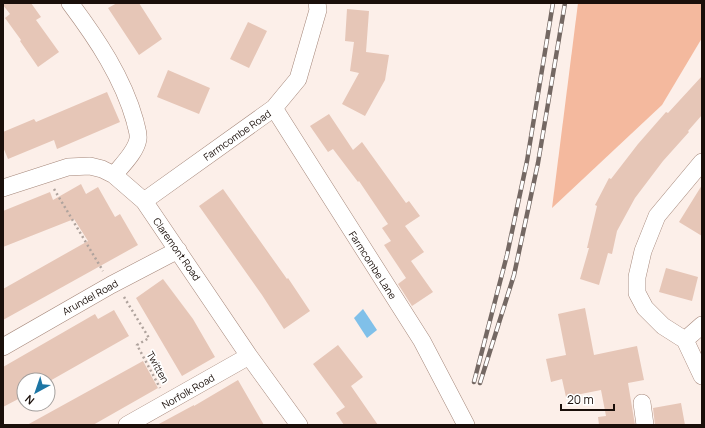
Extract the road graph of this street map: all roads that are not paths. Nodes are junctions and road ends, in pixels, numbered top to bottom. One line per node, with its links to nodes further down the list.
1 (70, 3): 5 (street)
2 (317, 3): 3 (street, Farmcombe Road)
3 (274, 108): 7 (street, Farmcombe Road); 17 (street, Farmcombe Lane)
4 (702, 162): 10 (street)
5 (114, 175): 6 (street, Claremont Road); 7 (street, Claremont Road)
6 (3, 188)
7 (144, 201): 8 (street, Claremont Road)
8 (178, 250): 11 (street, Arundel Road); 12 (street, Claremont Road)
9 (702, 325): 10 (street)
10 (685, 340): 13 (street)
11 (3, 346)
12 (249, 356): 15 (street, Norfolk Road); 16 (street, Claremont Road)
13 (702, 376)
14 (642, 403): 18 (street)
15 (127, 425)
16 (299, 425)
17 (466, 425)
18 (645, 425)

